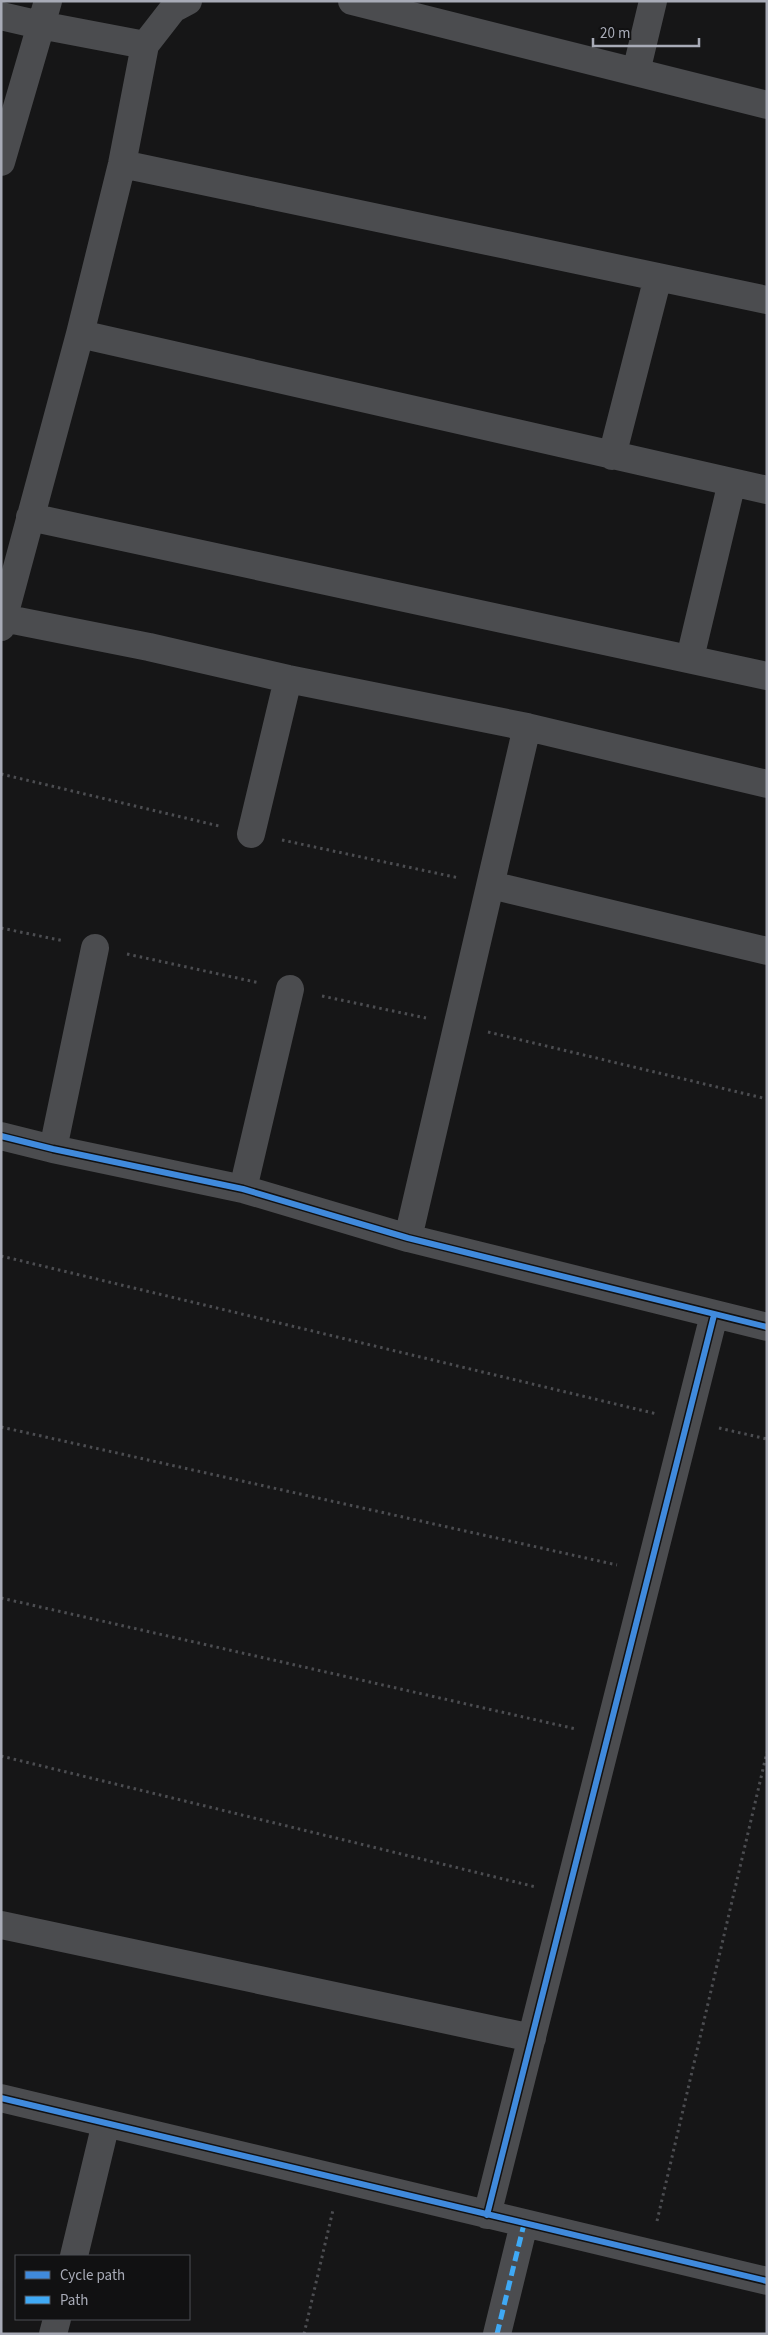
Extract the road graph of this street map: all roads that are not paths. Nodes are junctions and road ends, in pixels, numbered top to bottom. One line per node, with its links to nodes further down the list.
1 (188, 1): 6 (street)
2 (352, 1): 7 (street)
3 (653, 1): 7 (street)
4 (44, 13): 5 (street); 6 (street); 9 (street)
5 (1, 16)
6 (145, 44): 10 (street)
7 (636, 72): 8 (street)
8 (767, 105)
9 (1, 162)
10 (122, 164): 11 (street); 13 (street)
11 (658, 277): 12 (street); 14 (street)
12 (767, 300)
13 (80, 334): 14 (street); 17 (street)
14 (612, 456): 15 (street)
15 (732, 482): 16 (street); 19 (street)
16 (767, 490)
17 (30, 517): 18 (street); 19 (street)
18 (2, 623): 21 (street)
19 (690, 658): 20 (street)
20 (767, 676)
21 (288, 679): 22 (street); 24 (street)
22 (527, 727): 23 (street); 25 (street)
23 (767, 784)
24 (251, 834)
25 (491, 885): 27 (street); 32 (street)
26 (96, 948): 30 (street)
27 (767, 951)
28 (290, 989): 31 (street)
29 (1, 1136): 30 (street)
30 (53, 1149): 31 (street)
31 (243, 1189): 32 (street)
32 (408, 1238): 33 (street)
33 (714, 1315): 34 (street); 36 (street)
34 (767, 1327)
35 (1, 1925): 36 (street)
36 (532, 2038): 39 (street)
37 (1, 2098): 38 (street)
38 (106, 2124): 39 (street); 41 (street)
39 (487, 2215): 40 (street)
40 (524, 2224): 42 (street); 45 (street)
41 (74, 2255)
42 (767, 2281)
43 (57, 2320): 44 (street)
44 (53, 2334)
45 (497, 2334)

